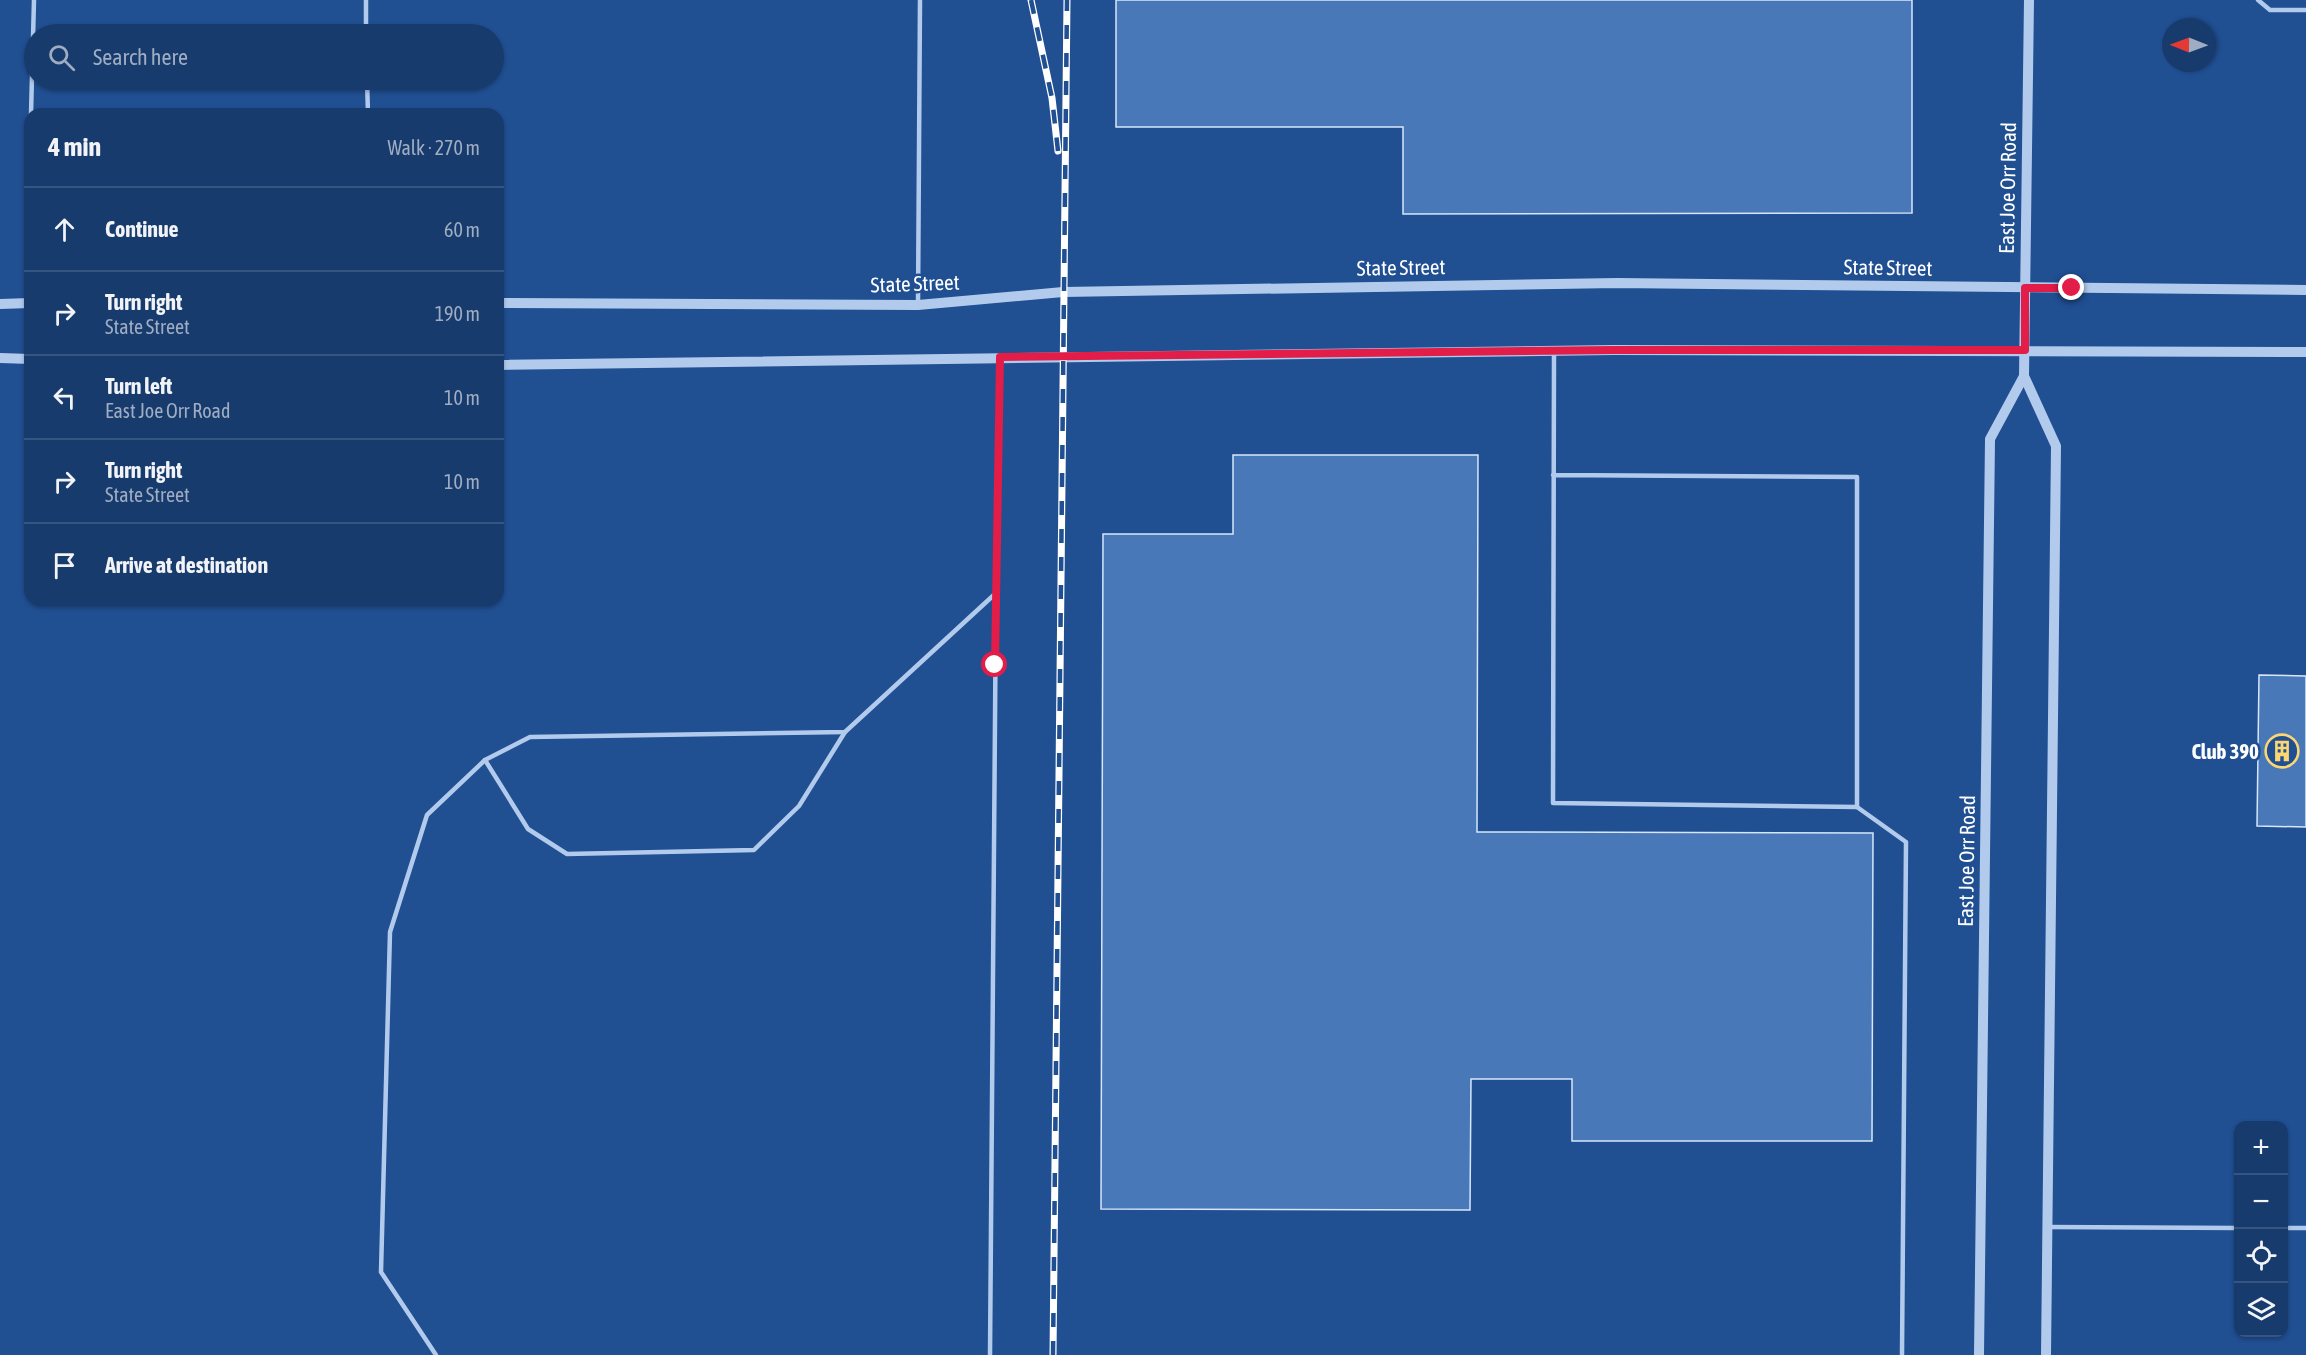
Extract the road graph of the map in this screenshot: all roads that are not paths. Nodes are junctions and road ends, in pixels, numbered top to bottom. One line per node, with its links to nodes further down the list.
1 (34, 0): 7 (lane)
2 (366, 0): 8 (lane)
3 (921, 0): 18 (lane)
4 (2029, 0): 13 (street, East Joe Orr Road)
5 (2258, 0): 6 (lane)
6 (2306, 10)
7 (33, 24)
8 (366, 24)
9 (32, 90): 11 (lane)
10 (367, 90): 12 (lane)
11 (31, 108)
12 (368, 108)
13 (2025, 288): 14 (street, State Street); 18 (street, State Street); 19 (street, East Joe Orr Road)
14 (2306, 290)
15 (24, 303): 17 (street)
16 (504, 303): 18 (street, State Street)
17 (0, 304)
18 (918, 305)
19 (2025, 350): 20 (street); 21 (street); 26 (street, East Joe Orr Road)
20 (1554, 351): 22 (street); 27 (lane)
21 (2306, 352)
22 (1000, 357): 25 (street); 28 (lane)
23 (0, 358): 24 (street)
24 (24, 359)
25 (504, 365)
26 (2024, 376): 32 (street, East Joe Orr Road); 39 (street, East Joe Orr Road)
27 (1553, 475): 31 (lane); 31 (lane)
28 (996, 593): 29 (lane); 37 (lane)
29 (845, 732): 30 (lane); 30 (lane)
30 (485, 760): 36 (lane)
31 (1857, 807): 38 (lane)
32 (2048, 1227): 33 (lane); 40 (street, East Joe Orr Road)
33 (2234, 1228)
34 (2288, 1228): 35 (lane)
35 (2306, 1228)
36 (436, 1355)
37 (990, 1355)
38 (1902, 1355)
39 (1979, 1355)
40 (2046, 1355)

